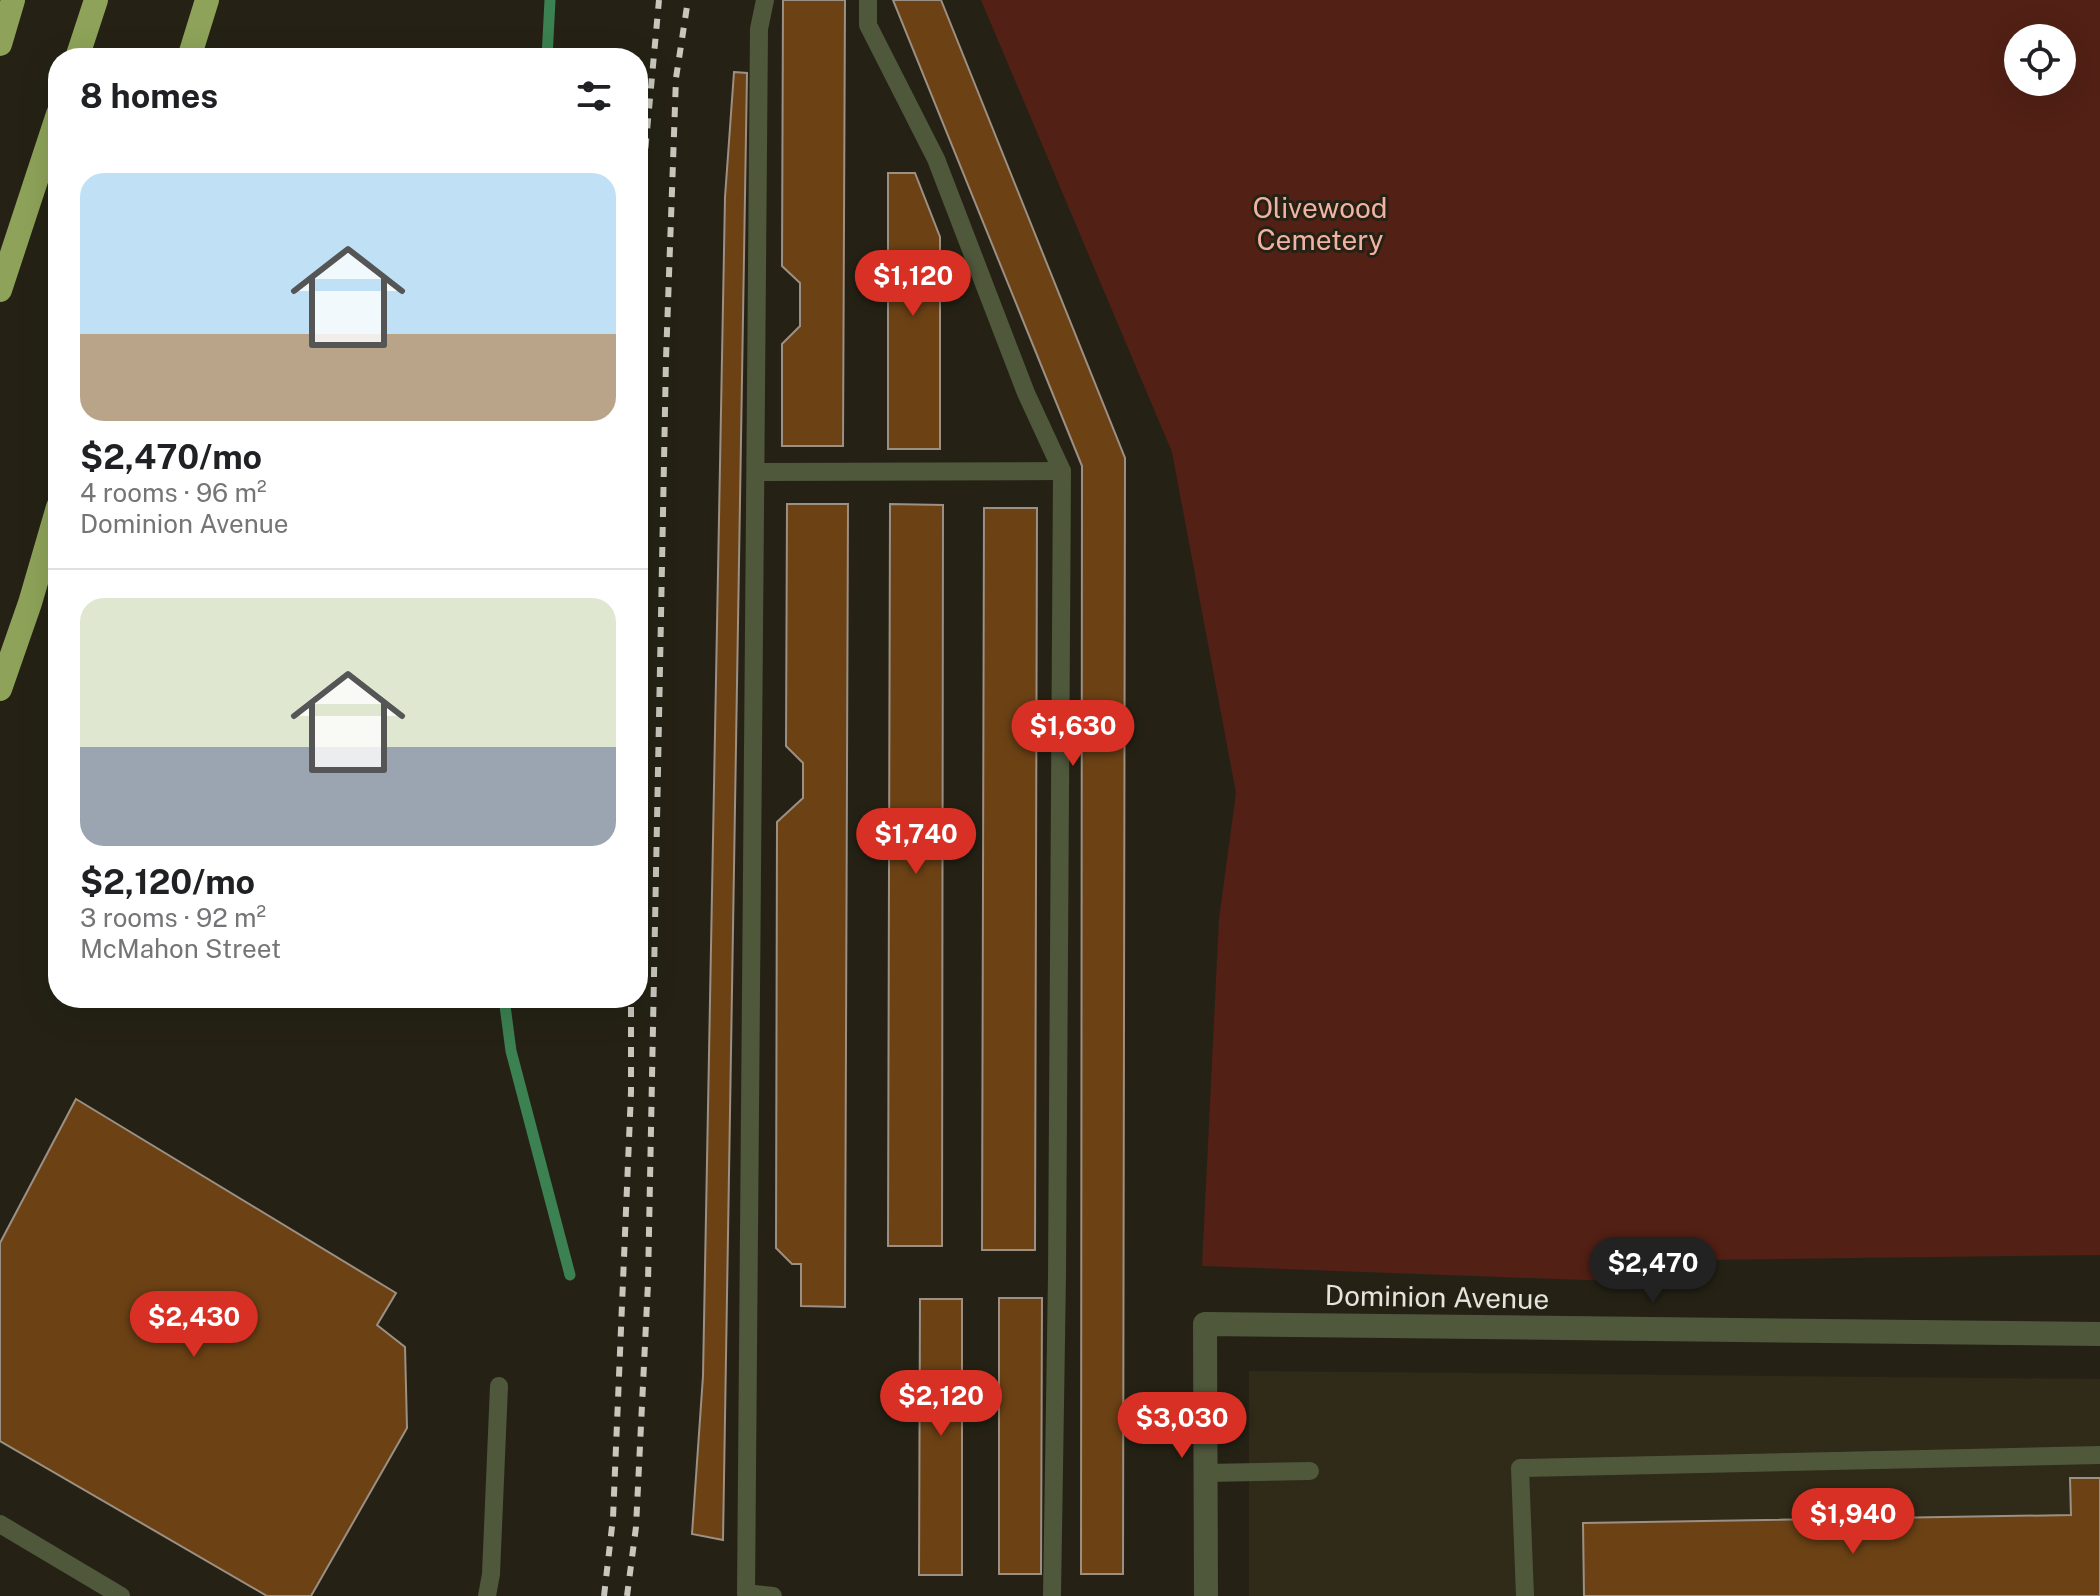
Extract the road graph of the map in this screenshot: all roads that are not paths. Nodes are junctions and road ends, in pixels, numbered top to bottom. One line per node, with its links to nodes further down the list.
1 (13, 0): 6 (highway)
2 (96, 0): 7 (highway)
3 (765, 0): 12 (lane)
4 (868, 0): 11 (lane)
5 (207, 6): 8 (highway)
6 (0, 44)
7 (80, 48)
8 (192, 48)
9 (48, 144): 10 (highway)
10 (0, 290)
11 (1062, 471): 12 (lane); 24 (lane)
12 (756, 472): 23 (lane)
13 (48, 541): 14 (highway)
14 (0, 689)
15 (2100, 1334): 19 (street, Dominion Avenue)
16 (499, 1386): 22 (lane)
17 (2100, 1455): 26 (lane)
18 (1310, 1471): 19 (lane)
19 (1206, 1473): 25 (street)
20 (0, 1524): 21 (lane)
21 (121, 1596)
22 (487, 1596)
23 (773, 1596)
24 (1052, 1596)
25 (1206, 1596)
26 (1525, 1596)

